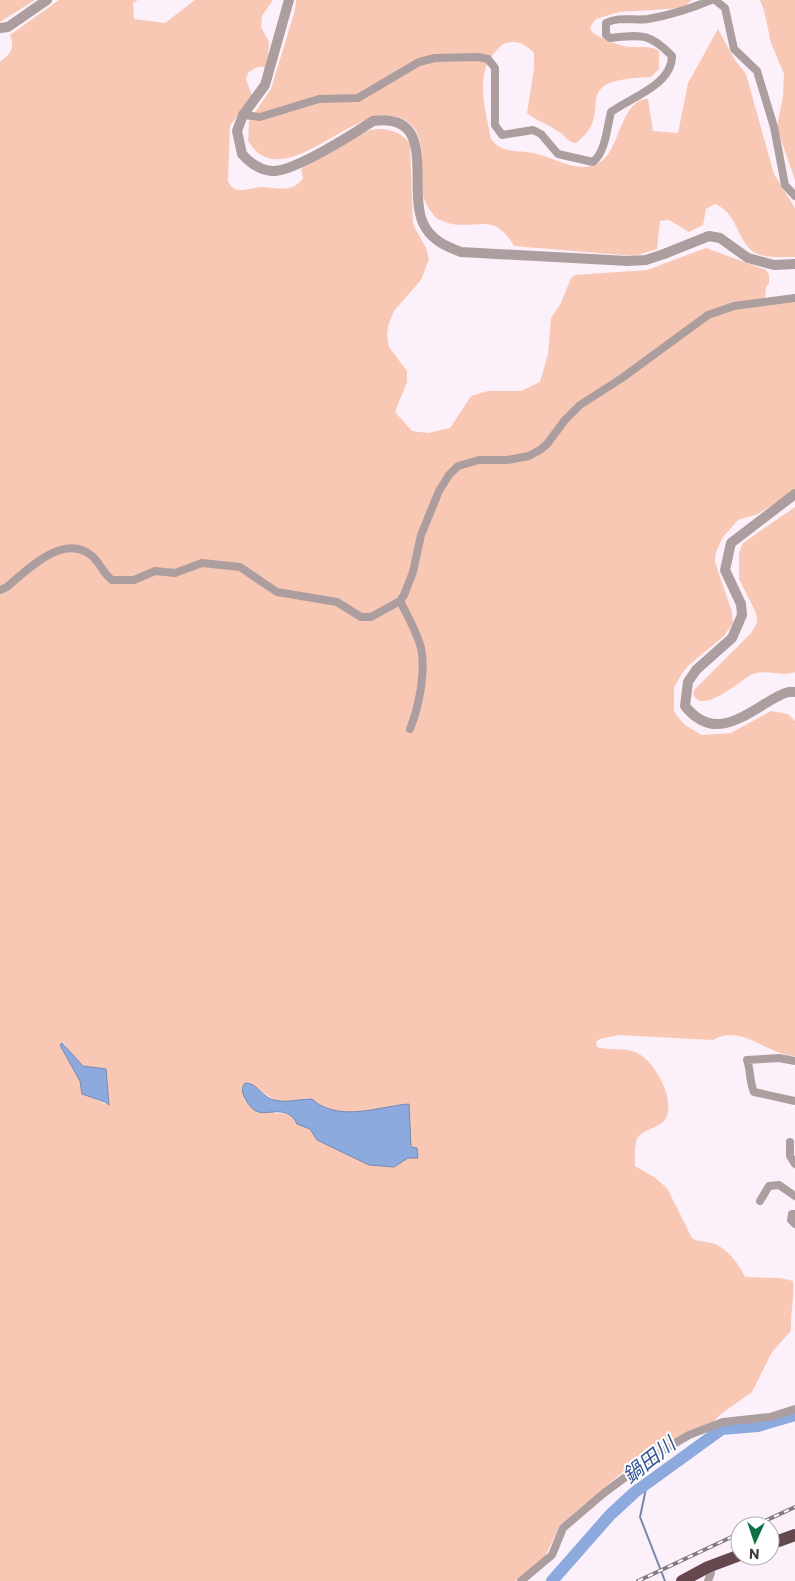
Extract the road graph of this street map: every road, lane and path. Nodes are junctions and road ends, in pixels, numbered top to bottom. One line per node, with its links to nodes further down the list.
1 (47, 0): 5 (street)
2 (289, 0): 6 (street)
3 (711, 0): 6 (street)
4 (715, 0): 7 (street)
5 (0, 28)
6 (243, 115): 8 (street)
7 (795, 196)
8 (795, 264)
9 (795, 298): 12 (street)
10 (795, 494): 13 (street)
11 (0, 590): 12 (street)
12 (400, 601): 14 (street)
13 (795, 692)
14 (410, 728)
15 (795, 1061): 16 (street)
16 (795, 1101)
17 (790, 1142): 18 (street)
18 (795, 1164)
19 (795, 1196): 20 (street)
20 (760, 1201)
21 (795, 1214): 22 (street)
22 (795, 1224)
23 (795, 1409): 28 (street)
24 (795, 1534): 25 (highway)
25 (780, 1540)
26 (730, 1559): 27 (highway)
27 (708, 1567): 29 (highway); 30 (street)
28 (521, 1581)
29 (682, 1581)
30 (708, 1581)

